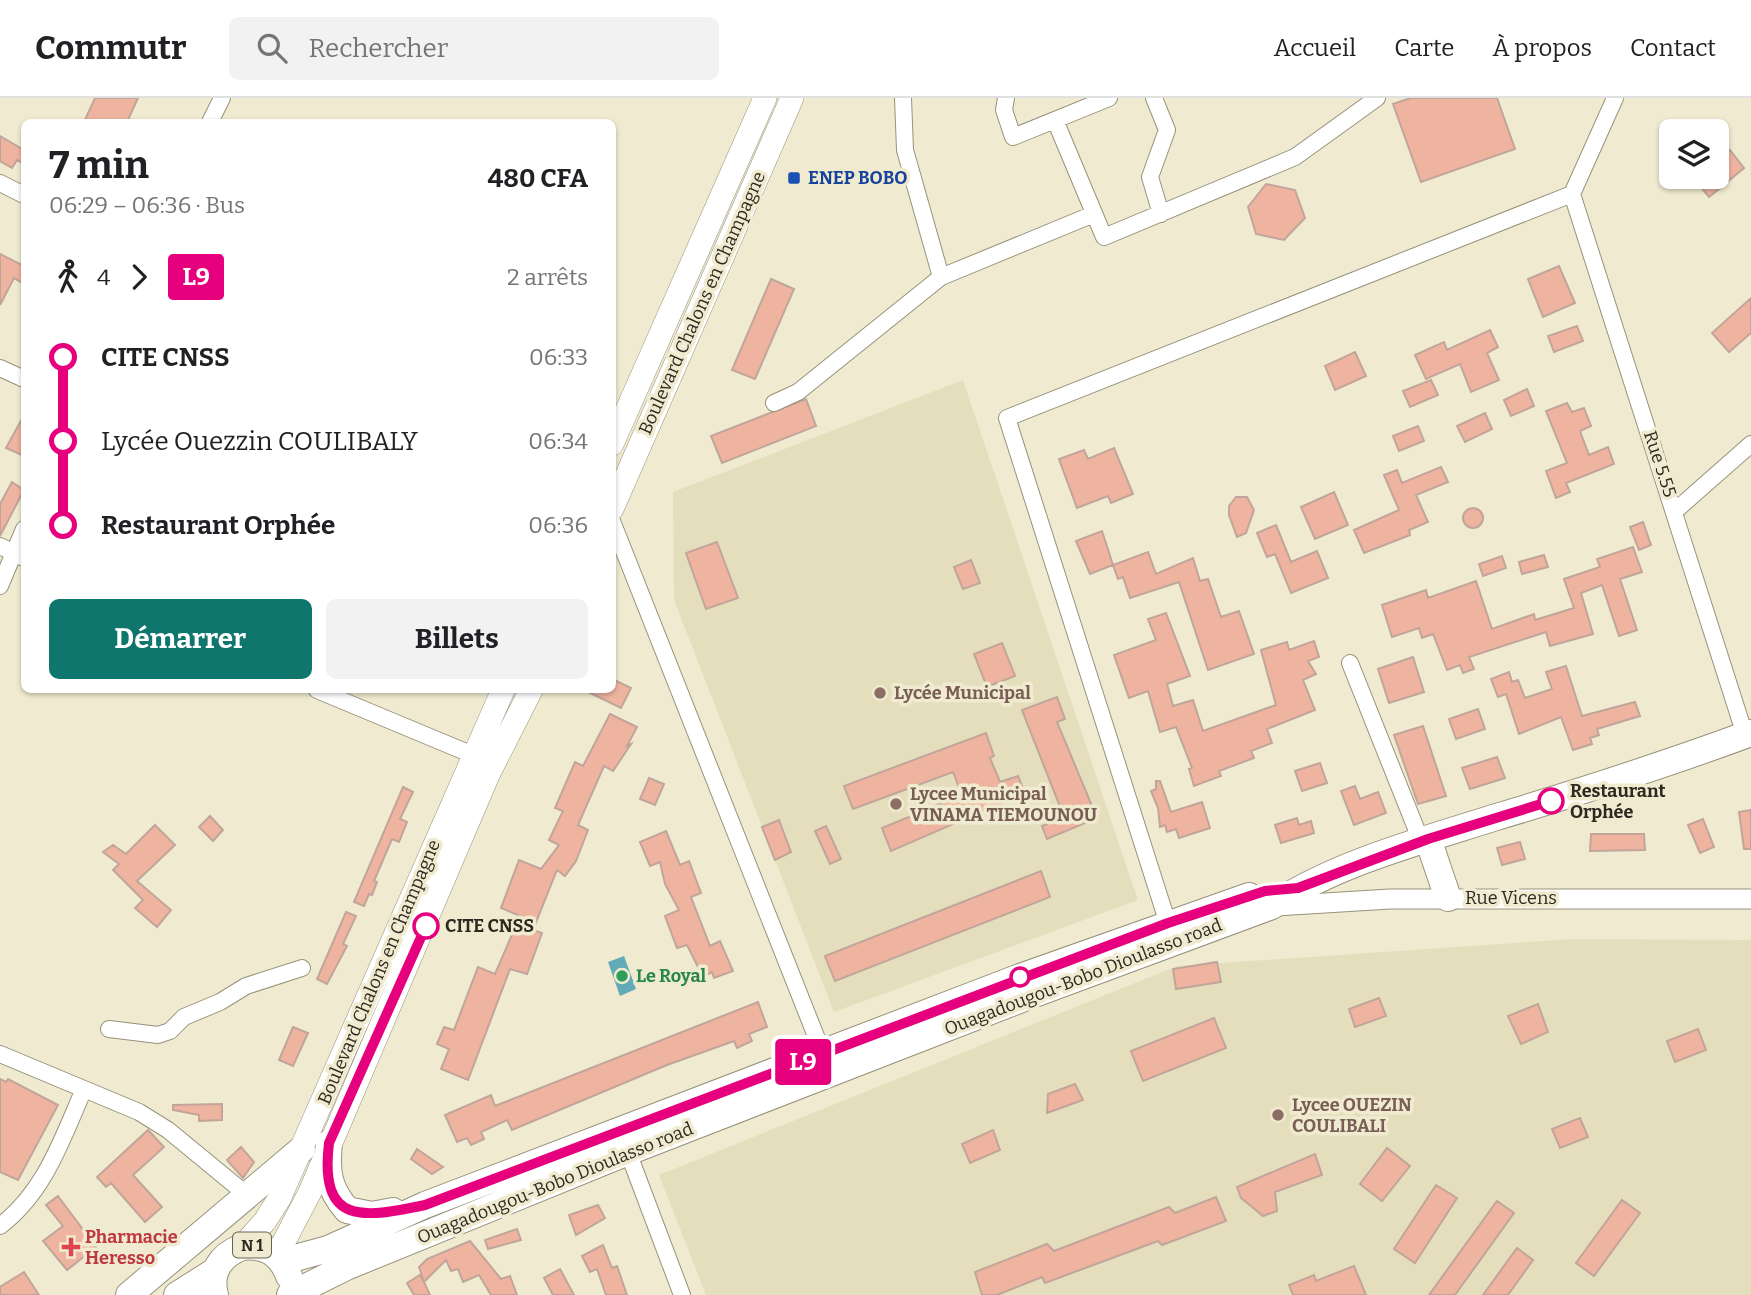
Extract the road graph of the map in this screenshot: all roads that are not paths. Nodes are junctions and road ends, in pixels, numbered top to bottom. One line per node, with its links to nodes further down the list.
1 (765, 98): 21 (main road, Boulevard Chalons en Champagne)
2 (792, 98): 23 (main road, Boulevard Chalons en Champagne)
3 (903, 98): 17 (street)
4 (1006, 98): 11 (street)
5 (1109, 98): 11 (street)
6 (1154, 98): 16 (street)
7 (1377, 98): 16 (street)
8 (1615, 98): 14 (street)
9 (218, 99): 10 (street)
10 (212, 119)
11 (1055, 120): 15 (street)
12 (0, 183): 13 (street)
13 (21, 194)
14 (1572, 194): 24 (street, Rue 5.55); 41 (street)
15 (1094, 214): 16 (street); 17 (street)
16 (1161, 214)
17 (942, 277): 20 (street)
18 (0, 368): 19 (street)
19 (21, 378)
20 (774, 403)
21 (616, 435)
22 (1751, 444): 24 (street)
23 (616, 500)
24 (1675, 511): 33 (street, Rue 5.55)
25 (616, 531): 45 (street)
26 (21, 535): 27 (street)
27 (13, 552): 28 (street)
28 (0, 586)
29 (1350, 663): 36 (street)
30 (324, 693): 34 (street)
31 (502, 693): 34 (main road, Boulevard Chalons en Champagne)
32 (529, 693): 35 (main road, Boulevard Chalons en Champagne)
33 (1748, 734): 36 (highway, N 1)
34 (473, 755): 35 (street); 49 (main road, Boulevard Chalons en Champagne)
35 (488, 775): 48 (main road, Boulevard Chalons en Champagne)
36 (1425, 840): 37 (highway, N 1); 38 (highway)
37 (1298, 888): 40 (highway, Ouagadougou-Bobo Dioulasso road / N 1); 41 (highway, Ouagadougou-Bobo Dioulasso road / N 1)
38 (1448, 898): 39 (street, Rue Vicens); 40 (street, Rue Vicens)
39 (1751, 899)
40 (1272, 906): 41 (highway, Ouagadougou-Bobo Dioulasso road / N 1)
41 (1171, 933): 45 (highway, Ouagadougou-Bobo Dioulasso road / N 1)
42 (302, 968): 43 (street)
43 (109, 1029)
44 (0, 1054): 46 (street)
45 (827, 1064): 47 (highway, Ouagadougou-Bobo Dioulasso road / N 1)
46 (84, 1089): 52 (street); 54 (street)
47 (624, 1142): 53 (highway, Ouagadougou-Bobo Dioulasso road / N 1); 55 (highway, Ouagadougou-Bobo Dioulasso road / N 1); 63 (street)
48 (329, 1143): 51 (main road, Boulevard Chalons en Champagne); 53 (highway)
49 (302, 1149): 50 (main road, Boulevard Chalons en Champagne); 52 (highway)
50 (287, 1183): 51 (main road); 56 (main road, Boulevard Chalons en Champagne)
51 (310, 1192): 57 (main road, Boulevard Chalons en Champagne)
52 (247, 1195): 59 (highway)
53 (425, 1205): 57 (highway, Ouagadougou-Bobo Dioulasso road / N 1)
54 (0, 1226)
55 (413, 1240): 61 (highway, Ouagadougou-Bobo Dioulasso road / N 1); 62 (highway)
56 (242, 1247): 57 (highway, N 1); 58 (highway, N 1)
57 (280, 1258): 61 (highway, N 1)
58 (215, 1283): 60 (highway, N 1)
59 (129, 1295)
60 (177, 1295)
61 (289, 1295)
62 (329, 1295)
63 (682, 1295)

